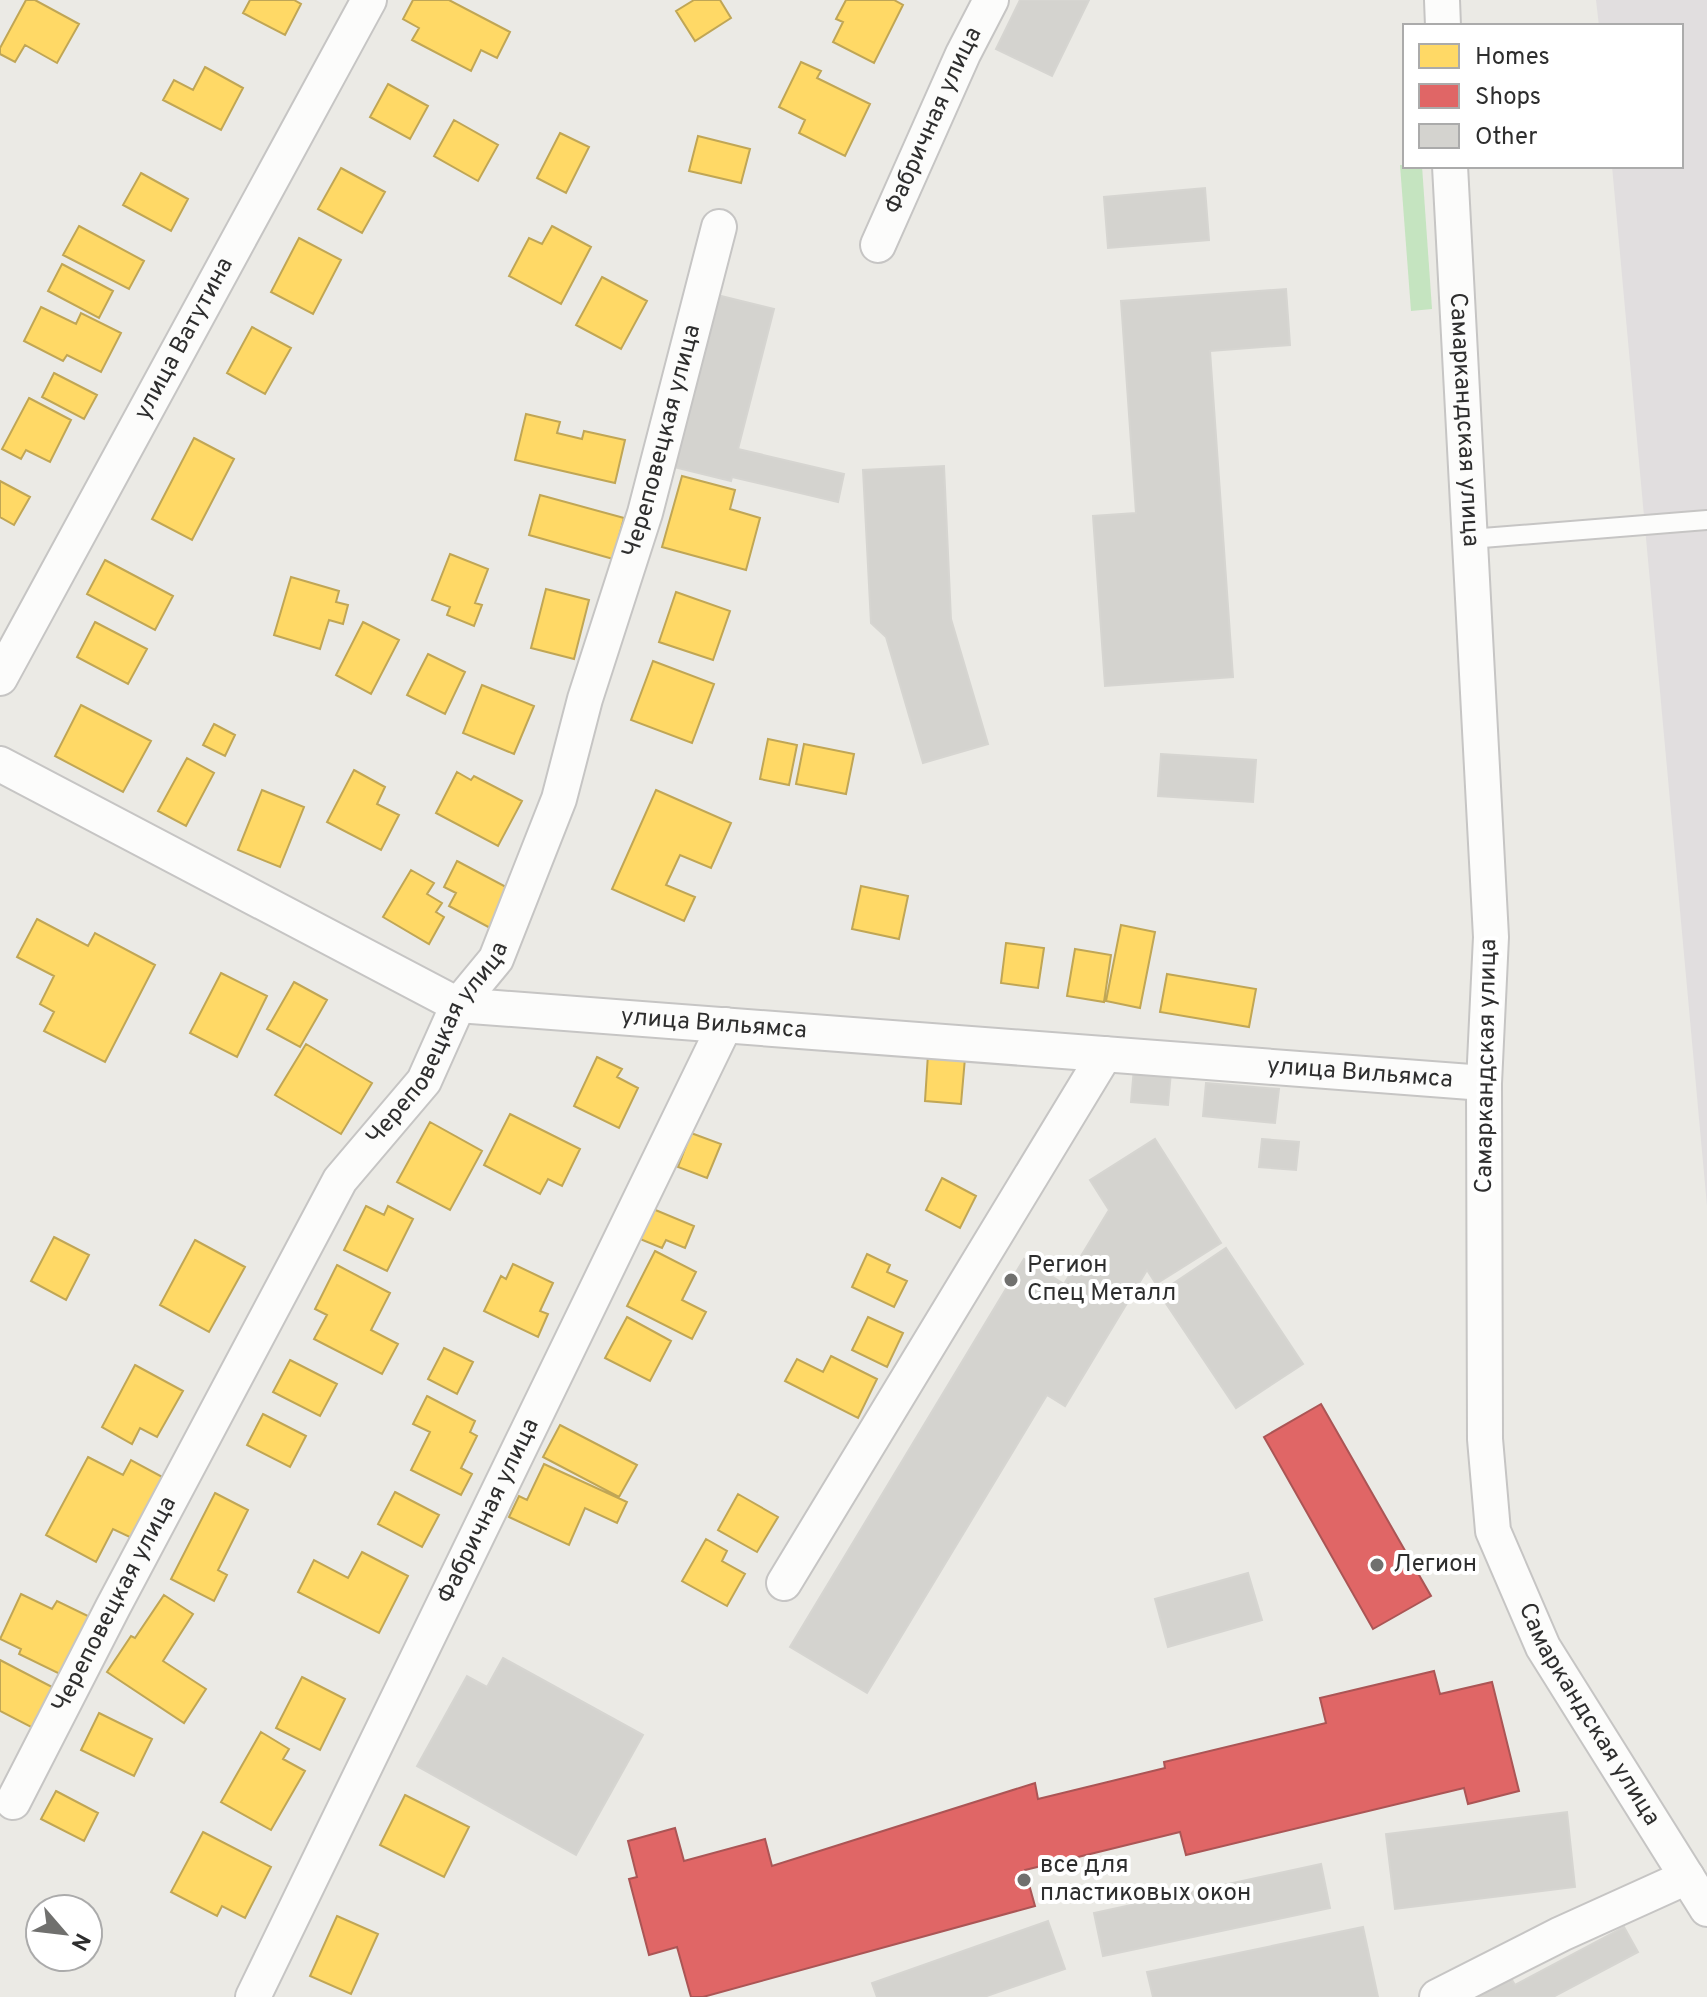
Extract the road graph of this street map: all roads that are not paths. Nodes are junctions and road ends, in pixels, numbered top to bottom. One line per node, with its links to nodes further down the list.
1 (369, 0): 10 (street, улица Ватутина)
2 (991, 0): 7 (street, Фабричная улица)
3 (1442, 0): 4 (street)
4 (1443, 24)
5 (1450, 168): 9 (street, Самаркандская улица)
6 (719, 227): 12 (street, Череповецкая улица)
7 (878, 245)
8 (1707, 520): 9 (lane)
9 (1470, 539): 15 (street, Самаркандская улица)
10 (0, 678)
11 (0, 764): 12 (street, улица Вильямса)
12 (458, 1005): 13 (street, улица Вильямса); 17 (street, Череповецкая улица)
13 (725, 1025): 14 (street, улица Вильямса); 20 (street, Фабричная улица)
14 (1105, 1054): 15 (street, улица Вильямса); 16 (street)
15 (1484, 1083): 18 (street, Самаркандская улица)
16 (784, 1583)
17 (13, 1802)
18 (1687, 1877): 19 (street, Самаркандская улица); 21 (street)
19 (1707, 1909)
20 (253, 1997)
21 (1437, 1997)

